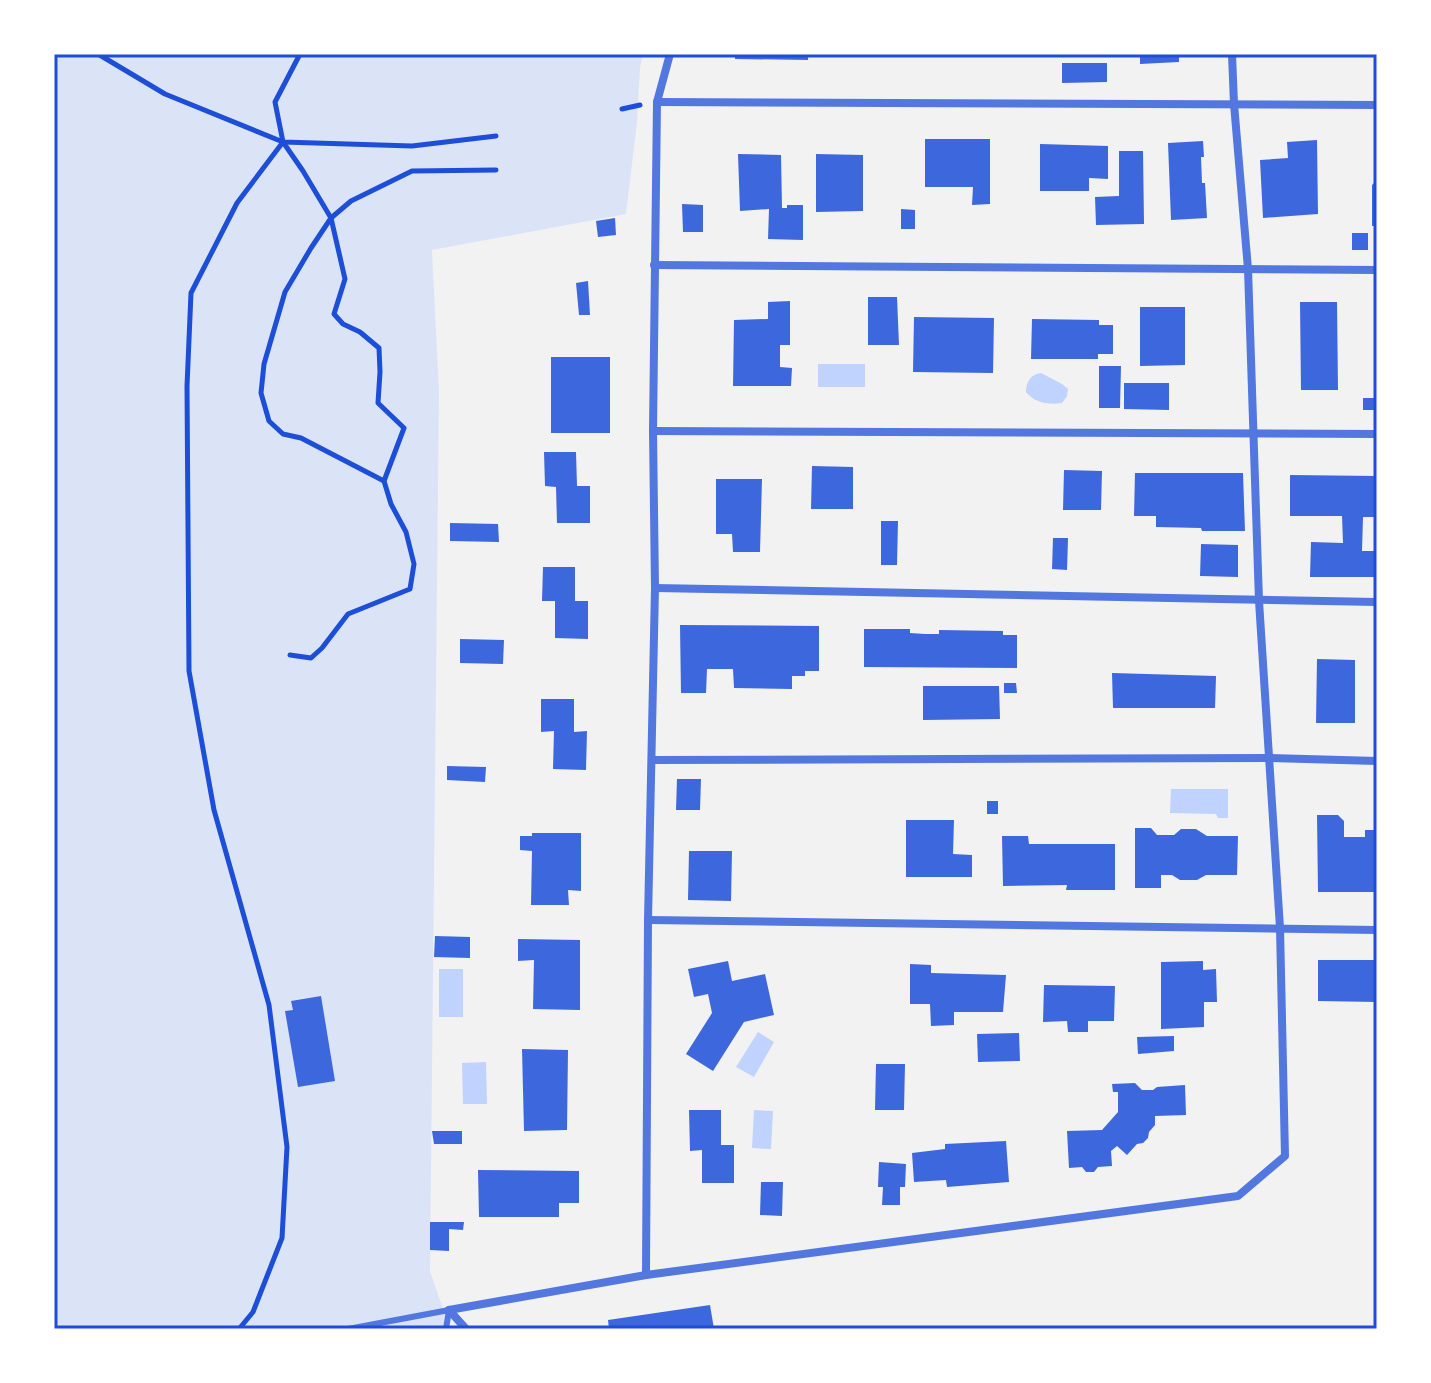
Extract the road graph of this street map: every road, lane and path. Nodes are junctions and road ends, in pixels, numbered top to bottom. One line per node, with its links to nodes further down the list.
1 (98, 54): 9 (path)
2 (300, 54): 9 (path)
3 (670, 54): 5 (street)
4 (1232, 54): 6 (street)
5 (657, 102): 6 (street); 12 (street)
6 (1234, 104): 7 (street); 13 (street)
7 (1377, 105)
8 (496, 136): 9 (path)
9 (283, 142): 11 (path); 31 (path)
10 (496, 170): 11 (path)
11 (331, 218): 18 (path); 18 (path)
12 (654, 265): 13 (street); 15 (street)
13 (1248, 269): 14 (street); 17 (street)
14 (1377, 270)
15 (653, 431): 17 (street); 19 (street)
16 (1377, 434): 17 (street)
17 (1255, 435): 20 (street)
18 (384, 481): 22 (path)
19 (655, 588): 20 (street); 24 (street)
20 (1259, 601): 21 (street); 23 (street)
21 (1377, 602)
22 (290, 655)
23 (1270, 758): 24 (street); 25 (street); 27 (street)
24 (652, 760): 26 (street)
25 (1377, 761)
26 (648, 920): 27 (street); 29 (street)
27 (1280, 928): 28 (street); 29 (street)
28 (1377, 930)
29 (646, 1275): 30 (street)
30 (449, 1310): 32 (lane); 33 (lane); 34 (street)
31 (239, 1329)
32 (348, 1329)
33 (446, 1329)
34 (466, 1329)

